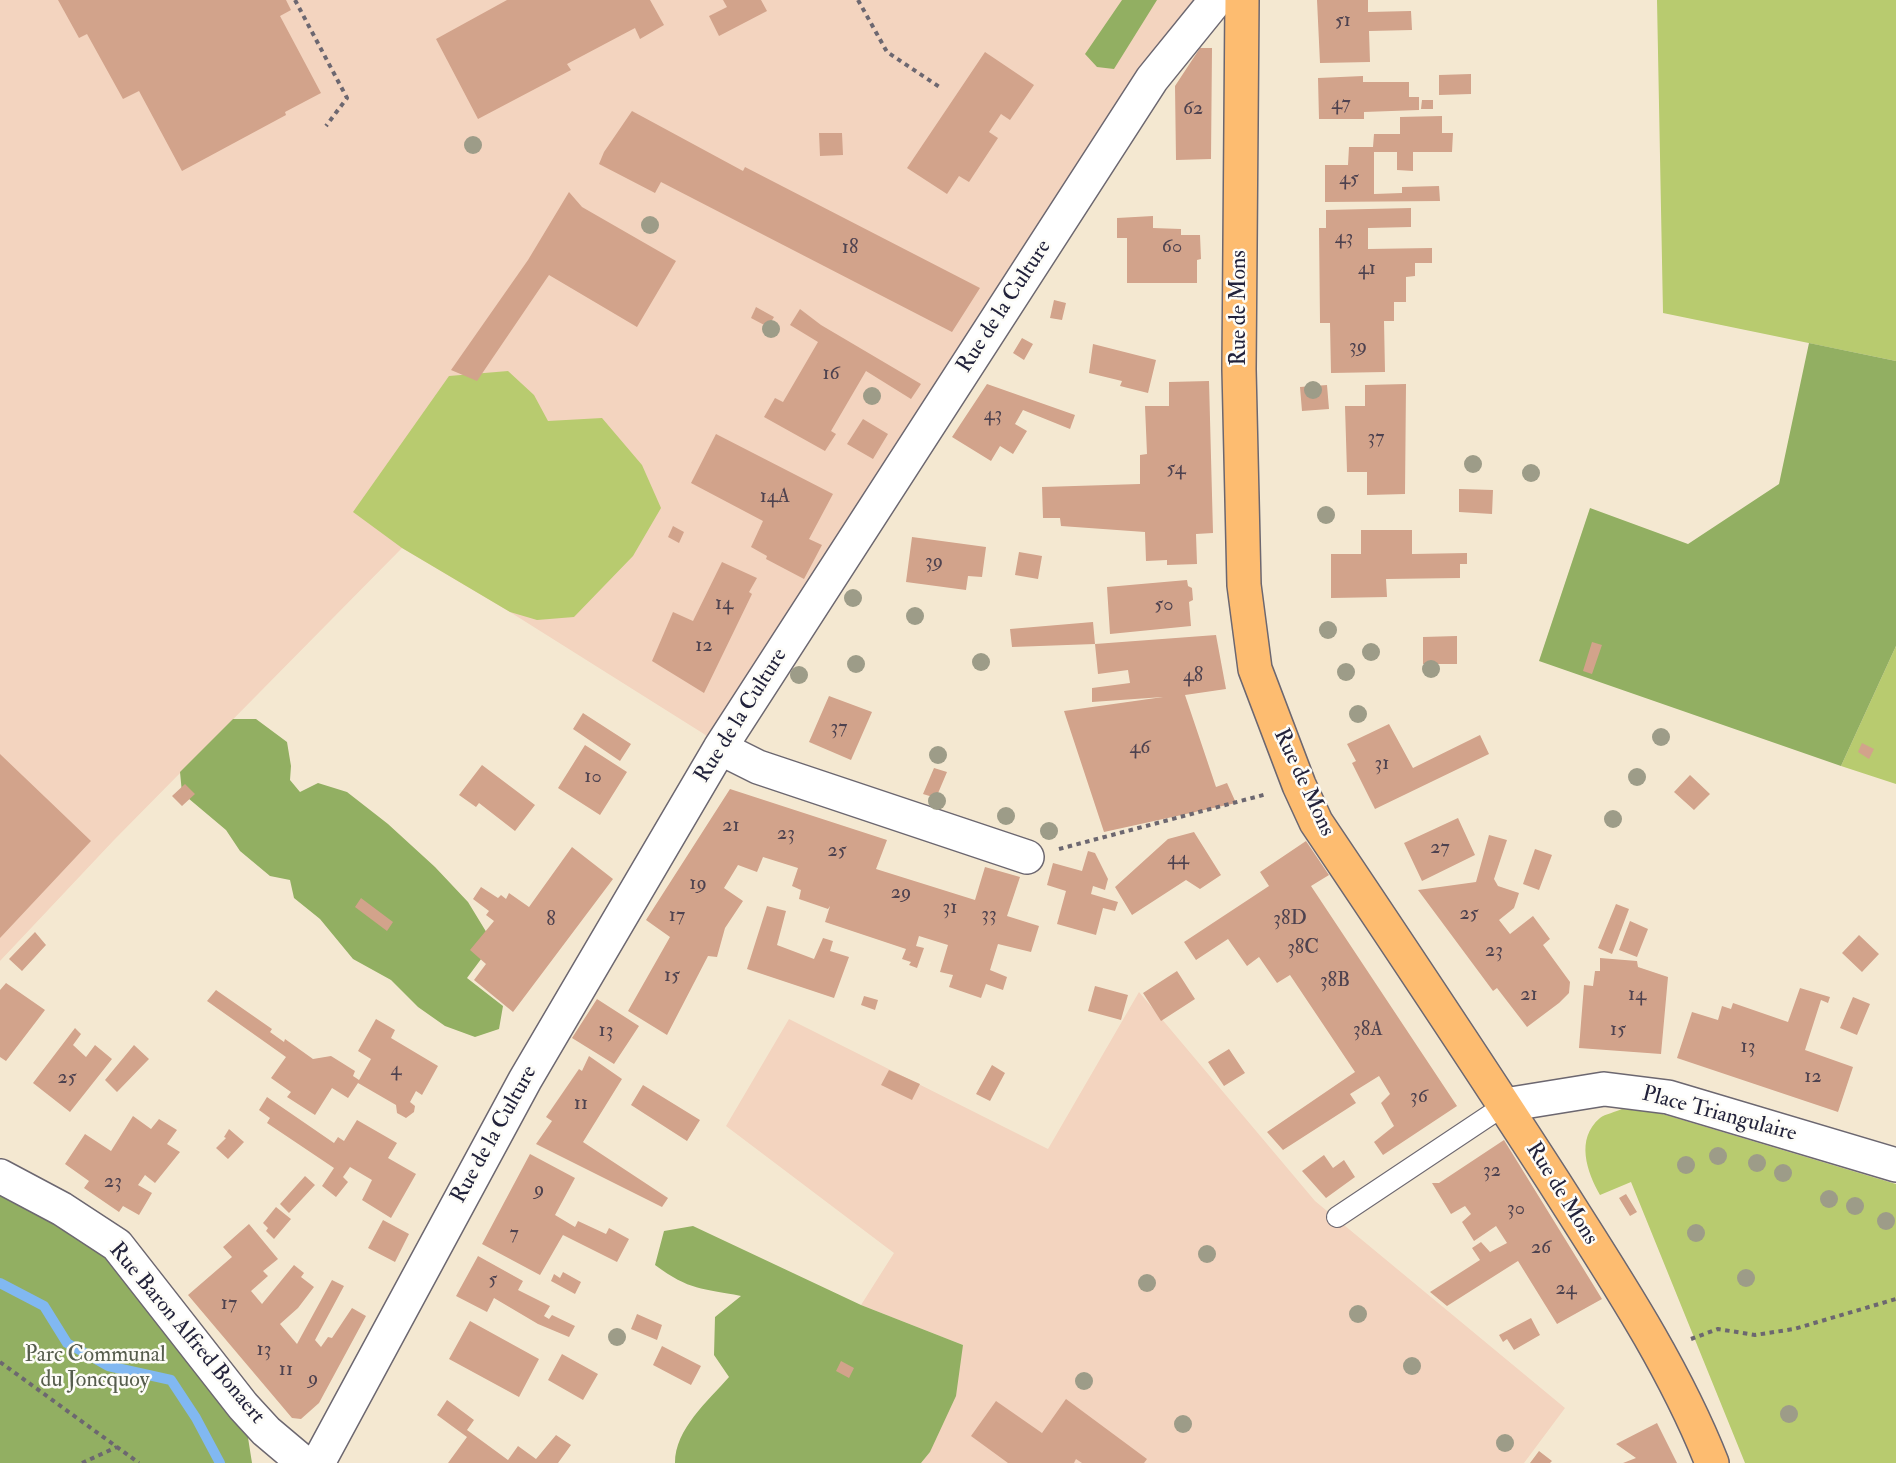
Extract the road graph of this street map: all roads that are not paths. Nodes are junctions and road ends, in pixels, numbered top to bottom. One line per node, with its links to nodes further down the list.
1 (1216, 0): 3 (street, Rue de la Culture)
2 (1242, 0): 5 (main road, Rue de Mons)
3 (720, 748): 4 (street); 10 (street, Rue de la Culture)
4 (1027, 857)
5 (1505, 1106): 6 (street, Place Triangulaire); 8 (lane); 11 (main road, Rue de Mons)
6 (1896, 1165)
7 (0, 1176): 9 (street, Rue Baron Alfred Bonaert)
8 (1337, 1217)
9 (304, 1463)
10 (318, 1463)
11 (1712, 1463)

